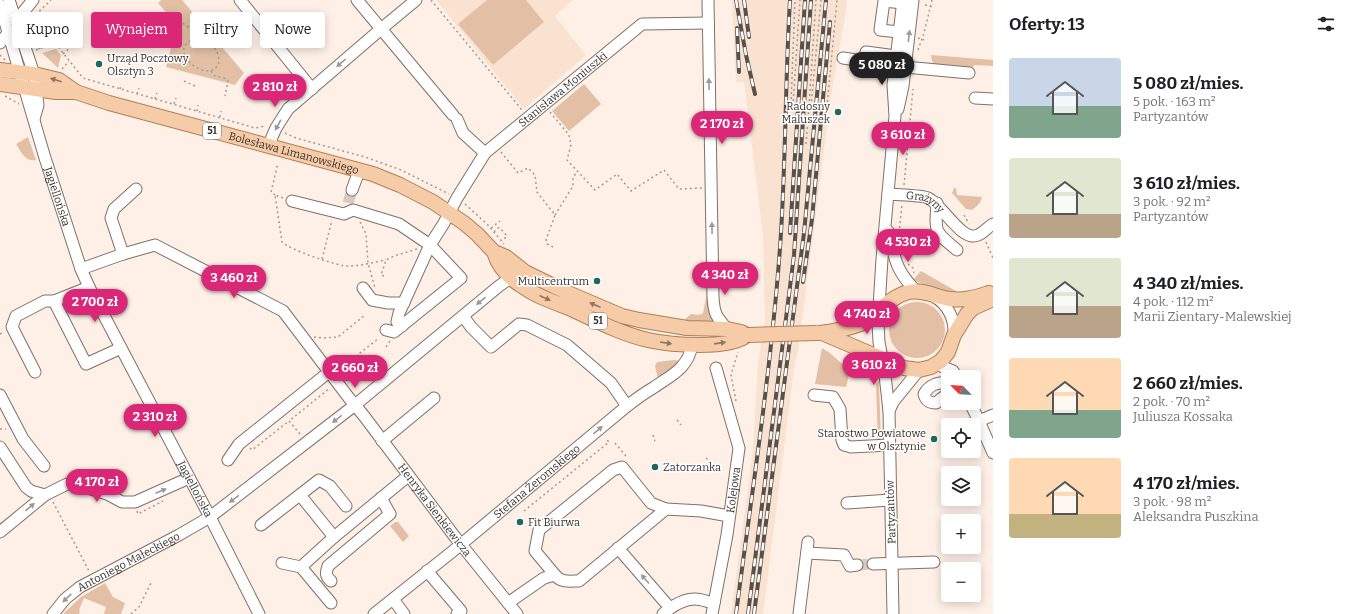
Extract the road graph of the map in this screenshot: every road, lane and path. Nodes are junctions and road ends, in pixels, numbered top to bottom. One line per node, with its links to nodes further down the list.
1 (9, 0): 19 (street, Jagiellońska)
2 (33, 0): 20 (street)
3 (51, 0): 21 (path)
4 (240, 0): 22 (street)
5 (356, 0): 25 (street)
6 (416, 0): 25 (street)
7 (431, 0): 72 (path)
8 (708, 0): 24 (street)
9 (795, 0): 10 (path)
10 (800, 0)
11 (816, 0): 68 (path)
12 (821, 0): 68 (path)
13 (837, 0): 69 (path)
14 (932, 0): 18 (path)
15 (906, 1): 26 (street); 26 (street); 41 (street, one-way to 15)
16 (0, 5): 27 (street, Jagiellońska)
17 (925, 5): 18 (path)
18 (932, 7): 41 (path)
19 (13, 12)
20 (23, 12)
21 (38, 12)
22 (251, 12)
23 (252, 13): 55 (street)
24 (708, 23): 64 (street, Stanisława Moniuszki); 132 (street, one-way to 24)
25 (381, 28): 55 (street, one-way to 55); 78 (street)
26 (899, 32): 41 (street)
27 (8, 33): 29 (street); 45 (street, Jagiellońska)
28 (190, 41): 44 (path)
29 (0, 43)
30 (22, 48): 45 (street, Jagiellońska)
31 (59, 48): 37 (path)
32 (70, 48): 37 (path)
33 (214, 48): 44 (path)
34 (39, 49): 35 (path)
35 (32, 51)
36 (866, 52): 41 (street)
37 (63, 54): 40 (path)
38 (0, 55): 42 (path)
39 (843, 58): 41 (street)
40 (69, 61): 43 (path); 54 (path)
41 (903, 64): 46 (street); 86 (street)
42 (2, 65): 45 (main road, 51)
43 (61, 71)
44 (211, 71): 59 (path)
45 (27, 73): 51 (street, Jagiellońska); 56 (main road, Bolesława Limanowskiego / 51, one-way to 45)
46 (969, 73)
47 (184, 81): 49 (path)
48 (121, 84): 54 (path)
49 (195, 86)
50 (913, 87): 85 (path)
51 (30, 88): 53 (main road, 51); 56 (main road, Bolesława Limanowskiego / 51); 114 (street, Jagiellońska)
52 (139, 88): 58 (path)
53 (0, 89): 67 (path)
54 (120, 89): 58 (path)
55 (312, 89): 77 (street, one-way to 77)
56 (76, 92): 77 (main road, Bolesława Limanowskiego / 51)
57 (157, 93): 62 (path)
58 (137, 94): 62 (path)
59 (225, 96)
60 (176, 98): 65 (path)
61 (975, 98): 63 (street)
62 (155, 99): 65 (path)
63 (993, 99)
64 (543, 104): 72 (street, Stanisława Moniuszki); 81 (path)
65 (174, 105): 70 (path)
66 (198, 105): 70 (path)
67 (23, 106)
68 (809, 106): 76 (path)
69 (827, 107)
70 (196, 111): 73 (path)
71 (221, 111): 73 (path)
72 (528, 117): 75 (street, Stanisława Moniuszki)
73 (219, 118): 74 (path)
74 (270, 126)
75 (495, 144): 78 (street, Stanisława Moniuszki); 95 (path)
76 (806, 144)
77 (270, 146): 80 (main road, Bolesława Limanowskiego / 51)
78 (485, 153): 93 (street, Stanisława Moniuszki)
79 (278, 163): 87 (path)
80 (359, 171): 84 (street); 93 (main road, Bolesława Limanowskiego / 51)
81 (577, 171): 82 (path); 95 (path)
82 (704, 188)
83 (136, 189): 108 (street)
84 (352, 190)
85 (903, 190)
86 (888, 194): 91 (street, Grażyny); 97 (street)
87 (275, 195): 88 (path); 110 (path)
88 (292, 201): 92 (street)
89 (462, 202): 100 (path)
90 (902, 202): 103 (path)
91 (937, 203): 102 (street, Grażyny); 107 (street)
92 (345, 210): 104 (street); 110 (path); 113 (path)
93 (450, 213): 104 (street, Stanisława Moniuszki); 105 (main road, Bolesława Limanowskiego / 51)
94 (964, 215): 98 (path)
95 (555, 216): 106 (path)
96 (500, 221): 100 (path)
97 (886, 222): 122 (street); 128 (street)
98 (970, 224)
99 (993, 224): 102 (street)
100 (491, 228): 101 (path)
101 (494, 232): 105 (path); 105 (path)
102 (980, 234): 109 (path)
103 (898, 238)
104 (430, 245): 111 (path); 127 (street, Stanisława Moniuszki); 131 (street)
105 (501, 246): 115 (main road, Bolesława Limanowskiego / 51); 118 (main road, Bolesława Limanowskiego / 51)
106 (554, 247)
107 (957, 250)
108 (123, 254): 114 (street, Henryka Sienkiewicza); 146 (street, Henryka Sienkiewicza)
109 (993, 258)
110 (322, 259): 113 (path)
111 (386, 260): 113 (path); 116 (path)
112 (906, 261): 117 (path)
113 (368, 263): 119 (path)
114 (81, 269): 120 (street, Jagiellońska)
115 (525, 272): 118 (street, Antoniego Małeckiego); 132 (main road, Bolesława Limanowskiego / 51, one-way to 115)
116 (384, 276)
117 (914, 276)
118 (512, 277): 130 (street, Antoniego Małeckiego, one-way to 130); 138 (main road, Bolesława Limanowskiego / 51, one-way to 138)
119 (375, 286)
120 (89, 287): 126 (street); 139 (street, Jagiellońska)
121 (363, 288): 127 (street)
122 (916, 291): 124 (main road, 51); 128 (main road, 51)
123 (993, 291): 124 (main road, 51)
124 (930, 294): 136 (street)
125 (993, 299): 136 (main road)
126 (54, 301): 139 (street); 145 (street)
127 (404, 302): 131 (street, Stanisława Moniuszki)
128 (879, 311): 133 (main road, Bolesława Limanowskiego / 51); 140 (street)
129 (365, 315): 137 (path)
130 (463, 316): 152 (street, Antoniego Małeckiego); 153 (street)
131 (402, 326): 134 (street)
132 (727, 329): 135 (main road, Bolesława Limanowskiego / 51)
133 (819, 333): 135 (main road, Bolesława Limanowskiego / 51, bridge); 140 (main road, Bolesława Limanowskiego / 51)
134 (382, 334): 146 (path)
135 (747, 335): 138 (main road, Bolesława Limanowskiego / 51, one-way to 135)
136 (954, 335): 141 (main road)
137 (311, 339)
138 (692, 345): 153 (street, Stefana Żeromskiego)
139 (121, 348): 177 (street, Jagiellońska)
140 (881, 359): 143 (main road, 51); 154 (street, Partyzantów)
141 (936, 364): 143 (main road); 144 (street)
142 (716, 368): 186 (street, Kolejowa)
143 (919, 370): 154 (street)
144 (951, 370)
145 (36, 372)
146 (331, 373): 152 (street, Henryka Sienkiewicza); 158 (path); 163 (street)
147 (941, 383): 151 (street)
148 (0, 395): 174 (street)
149 (814, 395): 168 (street)
150 (434, 398): 165 (street)
151 (941, 399)
152 (354, 405): 165 (street, Henryka Sienkiewicza); 187 (street, Antoniego Małeckiego, one-way to 187)
153 (627, 406): 191 (street, Stefana Żeromskiego, one-way to 153)
154 (889, 411): 168 (street, Partyzantów)
155 (993, 414): 157 (street)
156 (677, 420): 159 (path)
157 (981, 420)
158 (289, 421): 162 (path); 163 (path)
159 (681, 425)
160 (981, 426): 170 (street)
161 (653, 435): 166 (path)
162 (302, 436)
163 (244, 440): 173 (street)
164 (607, 440): 185 (path)
165 (382, 441): 176 (street, Henryka Sienkiewicza)
166 (655, 441)
167 (615, 443): 171 (path)
168 (889, 445): 181 (street, Partyzantów)
169 (0, 447): 179 (street)
170 (993, 453)
171 (626, 456)
172 (706, 458): 175 (path)
173 (228, 460)
174 (44, 466)
175 (720, 469)
176 (408, 476): 180 (street); 191 (street, Henryka Sienkiewicza)
177 (189, 478): 179 (street, one-way to 177); 187 (street, Jagiellońska)
178 (300, 495): 183 (street); 188 (street); 190 (street)
179 (49, 498): 189 (street, one-way to 179); 200 (path)
180 (381, 498): 190 (street); 203 (street)
181 (890, 500): 182 (street); 195 (street, Partyzantów)
182 (847, 503)
183 (346, 506)
184 (666, 509): 186 (street); 192 (street); 201 (street)
185 (524, 511)
186 (729, 516): 207 (street, Kolejowa)
187 (210, 517): 209 (street, Antoniego Małeckiego, one-way to 209); 211 (street, Jagiellońska)
188 (261, 525)
189 (0, 532)
190 (334, 537): 198 (street)
191 (460, 545): 199 (street, Stefana Żeromskiego); 206 (street, Henryka Sienkiewicza)
192 (618, 548): 201 (street); 208 (street, one-way to 192)
193 (934, 562): 195 (street)
194 (282, 563): 198 (street)
195 (892, 563): 196 (street); 217 (street, Partyzantów)
196 (873, 564)
197 (857, 565): 216 (street)
198 (301, 567): 205 (street)
199 (427, 571): 204 (street, Stefana Żeromskiego); 214 (street)
200 (90, 573)
201 (555, 575): 206 (street)
202 (152, 581): 210 (path)
203 (331, 581)
204 (393, 599): 212 (street, Stefana Żeromskiego); 213 (street)
205 (331, 603)
206 (508, 603): 215 (street, Henryka Sienkiewicza)
207 (713, 609): 208 (street)
208 (666, 611)
209 (53, 614)
210 (131, 614)
211 (259, 614)
212 (374, 614)
213 (404, 614)
214 (457, 614)
215 (517, 614)
216 (799, 614)
217 (893, 614)

